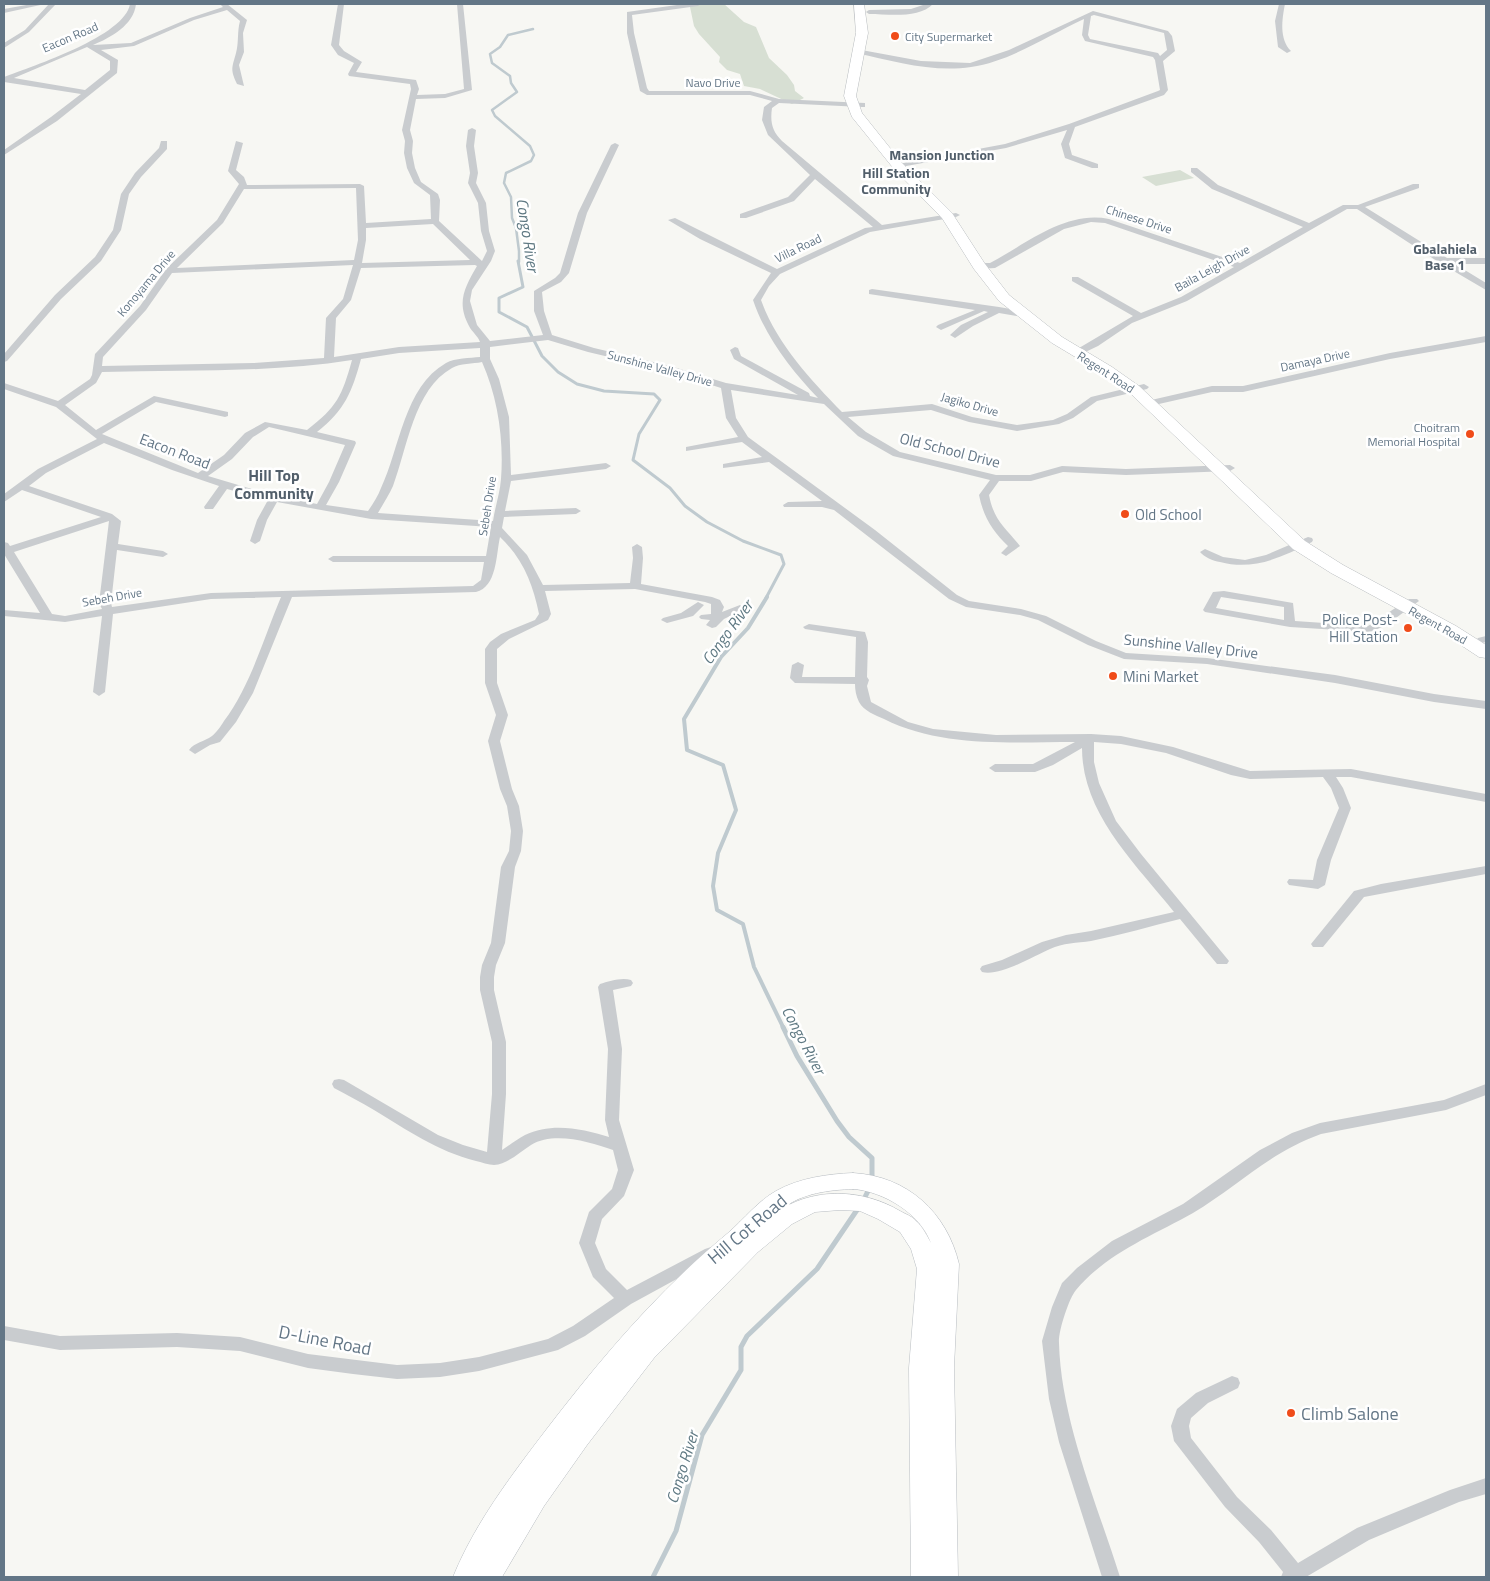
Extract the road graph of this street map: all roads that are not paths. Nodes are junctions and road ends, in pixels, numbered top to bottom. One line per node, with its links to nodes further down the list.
1 (42, 4): 11 (street)
2 (53, 4): 13 (street)
3 (133, 4): 14 (street, Eacon Road)
4 (341, 4): 21 (street)
5 (460, 4): 21 (street)
6 (698, 4): 22 (street, Navo Drive)
7 (930, 4): 10 (street)
8 (1282, 4): 15 (street)
9 (226, 6): 14 (street); 19 (street)
10 (866, 6): 16 (main road)
11 (4, 11)
12 (1090, 11): 16 (street); 17 (street); 17 (street)
13 (4, 46)
14 (91, 47): 18 (street, Eacon Road); 20 (street)
15 (1287, 50)
16 (863, 52): 23 (main road)
17 (1159, 60): 24 (street)
18 (5, 80): 20 (street)
19 (241, 84)
20 (88, 93): 29 (street)
21 (413, 97): 39 (street)
22 (778, 101): 23 (street, Navo Drive); 33 (street)
23 (857, 105): 30 (main road, Regent Road)
24 (1072, 126): 30 (street); 31 (street)
25 (472, 130): 47 (street)
26 (164, 143): 67 (street)
27 (238, 144): 35 (street)
28 (615, 145): 61 (street)
29 (4, 153)
30 (903, 165): 38 (main road, Regent Road)
31 (1095, 166)
32 (1194, 170): 42 (street)
33 (815, 176): 37 (street); 43 (street)
34 (1416, 186): 36 (street, Baila Leigh Drive)
35 (242, 187): 41 (street); 50 (street, Konoyama Drive)
36 (1359, 207): 42 (street, Baila Leigh Drive); 44 (street)
37 (743, 216)
38 (951, 216): 43 (street, Villa Road); 48 (main road, Regent Road)
39 (435, 220): 41 (street); 47 (street)
40 (672, 220): 51 (street)
41 (362, 226): 46 (street)
42 (1308, 226): 49 (street, Baila Leigh Drive)
43 (879, 227): 51 (street, Villa Road)
44 (1443, 261): 45 (street); 53 (street)
45 (1486, 261)
46 (356, 264): 47 (street); 50 (street); 69 (street)
47 (480, 264): 63 (street)
48 (985, 266): 49 (street, Chinese Drive); 57 (main road, Regent Road); 65 (main road, Regent Road)
49 (1240, 266): 58 (street, Baila Leigh Drive)
50 (169, 271): 70 (street, Konoyama Drive)
51 (777, 272): 75 (street, Villa Road)
52 (1075, 279): 58 (street)
53 (1486, 287)
54 (872, 292): 55 (street)
55 (986, 308): 56 (street); 59 (street)
56 (999, 310): 57 (street); 60 (street)
57 (1023, 314): 65 (main road, Regent Road)
58 (1140, 316): 65 (street, Baila Leigh Drive)
59 (941, 327)
60 (955, 335)
61 (543, 337): 63 (street); 72 (street, Sunshine Valley Drive)
62 (1486, 339): 76 (street, Damaya Drive)
63 (485, 344): 66 (street); 68 (street, Sebeh Drive)
64 (735, 350): 74 (street)
65 (1082, 351): 73 (main road, Regent Road)
66 (357, 358): 69 (street); 80 (street)
67 (4, 359)
68 (485, 359): 90 (street, Sebeh Drive); 100 (street)
69 (329, 361): 70 (street)
70 (97, 369): 77 (street, Konoyama Drive)
71 (4, 386): 77 (street, Eacon Road)
72 (725, 386): 74 (street); 82 (street, Sunshine Valley Drive)
73 (1139, 388): 76 (main road, Regent Road); 79 (street, Jagiko Drive)
74 (815, 400): 75 (street)
75 (827, 402): 79 (street, Old School Drive)
76 (1156, 402): 87 (main road, Regent Road)
77 (59, 405): 81 (street, Eacon Road)
78 (225, 414): 81 (street)
79 (840, 415): 89 (street, Old School Drive)
80 (312, 432): 88 (street); 96 (street)
81 (100, 436): 88 (street, Eacon Road); 92 (street)
82 (744, 439): 83 (street); 84 (street, Sunshine Valley Drive)
83 (690, 450)
84 (770, 459): 86 (street); 98 (street, Sunshine Valley Drive)
85 (606, 466): 90 (street)
86 (727, 466)
87 (1224, 468): 89 (street, Old School Drive); 104 (main road, Regent Road)
88 (200, 478): 91 (street, Eacon Road)
89 (996, 478): 108 (street)
90 (506, 479): 102 (street, Sebeh Drive)
91 (225, 485): 93 (street, Eacon Road); 97 (street)
92 (22, 487): 94 (street); 101 (street)
93 (275, 498): 96 (street, Eacon Road); 103 (street)
94 (4, 499)
95 (788, 505): 98 (street, Sunshine Valley Drive)
96 (320, 507): 100 (street, Eacon Road)
97 (208, 508)
98 (840, 510): 129 (street, Sunshine Valley Drive)
99 (576, 511): 102 (street, Eacon Road)
100 (371, 516): 102 (street, Eacon Road)
101 (109, 518): 105 (street); 107 (street)
102 (498, 523): 112 (street, Sebeh Drive); 114 (street)
103 (255, 541)
104 (1304, 543): 109 (street); 116 (main road, Regent Road)
105 (113, 546): 110 (street); 119 (street)
106 (637, 547): 113 (street)
107 (5, 548): 121 (street)
108 (1006, 552)
109 (1204, 552)
110 (163, 554)
111 (333, 559): 112 (street)
112 (491, 559): 115 (street, Sebeh Drive)
113 (635, 586): 114 (street); 122 (street)
114 (540, 588): 145 (street)
115 (288, 593): 119 (street, Sebeh Drive); 131 (street)
116 (1408, 604): 123 (street); 125 (main road, Regent Road)
117 (698, 605): 122 (street)
118 (740, 608): 122 (street)
119 (108, 611): 121 (street, Sebeh Drive); 128 (street)
120 (4, 613): 121 (street, Sebeh Drive)
121 (49, 618)
122 (705, 620)
123 (1290, 624): 123 (street)
124 (809, 626): 127 (street)
125 (1485, 644)
126 (798, 665): 127 (street)
127 (863, 680): 130 (street)
128 (99, 692)
129 (1486, 705)
130 (1089, 739): 132 (street); 133 (street); 137 (street)
131 (196, 750)
132 (995, 768)
133 (1328, 775): 134 (street); 136 (street)
134 (1486, 798)
135 (1486, 870): 138 (street)
136 (1294, 882)
137 (1184, 914): 139 (street); 140 (street)
138 (1318, 944)
139 (1222, 961)
140 (988, 969)
141 (626, 983): 144 (street)
142 (339, 1084): 145 (street)
143 (1486, 1089): 156 (street)
144 (618, 1146): 145 (street); 147 (street)
145 (494, 1159)
146 (726, 1244): 147 (street, D-Line Road); 152 (main road, Hill Cot Road); 155 (main road, Hill Cot Road)
147 (625, 1299): 148 (street, D-Line Road)
148 (4, 1333)
149 (1232, 1383): 151 (street)
150 (1486, 1486): 151 (street)
151 (1292, 1576)
152 (466, 1577)
153 (488, 1577): 154 (main road, Hill Cot Road)
154 (924, 1577)
155 (945, 1577)
156 (1111, 1577)

